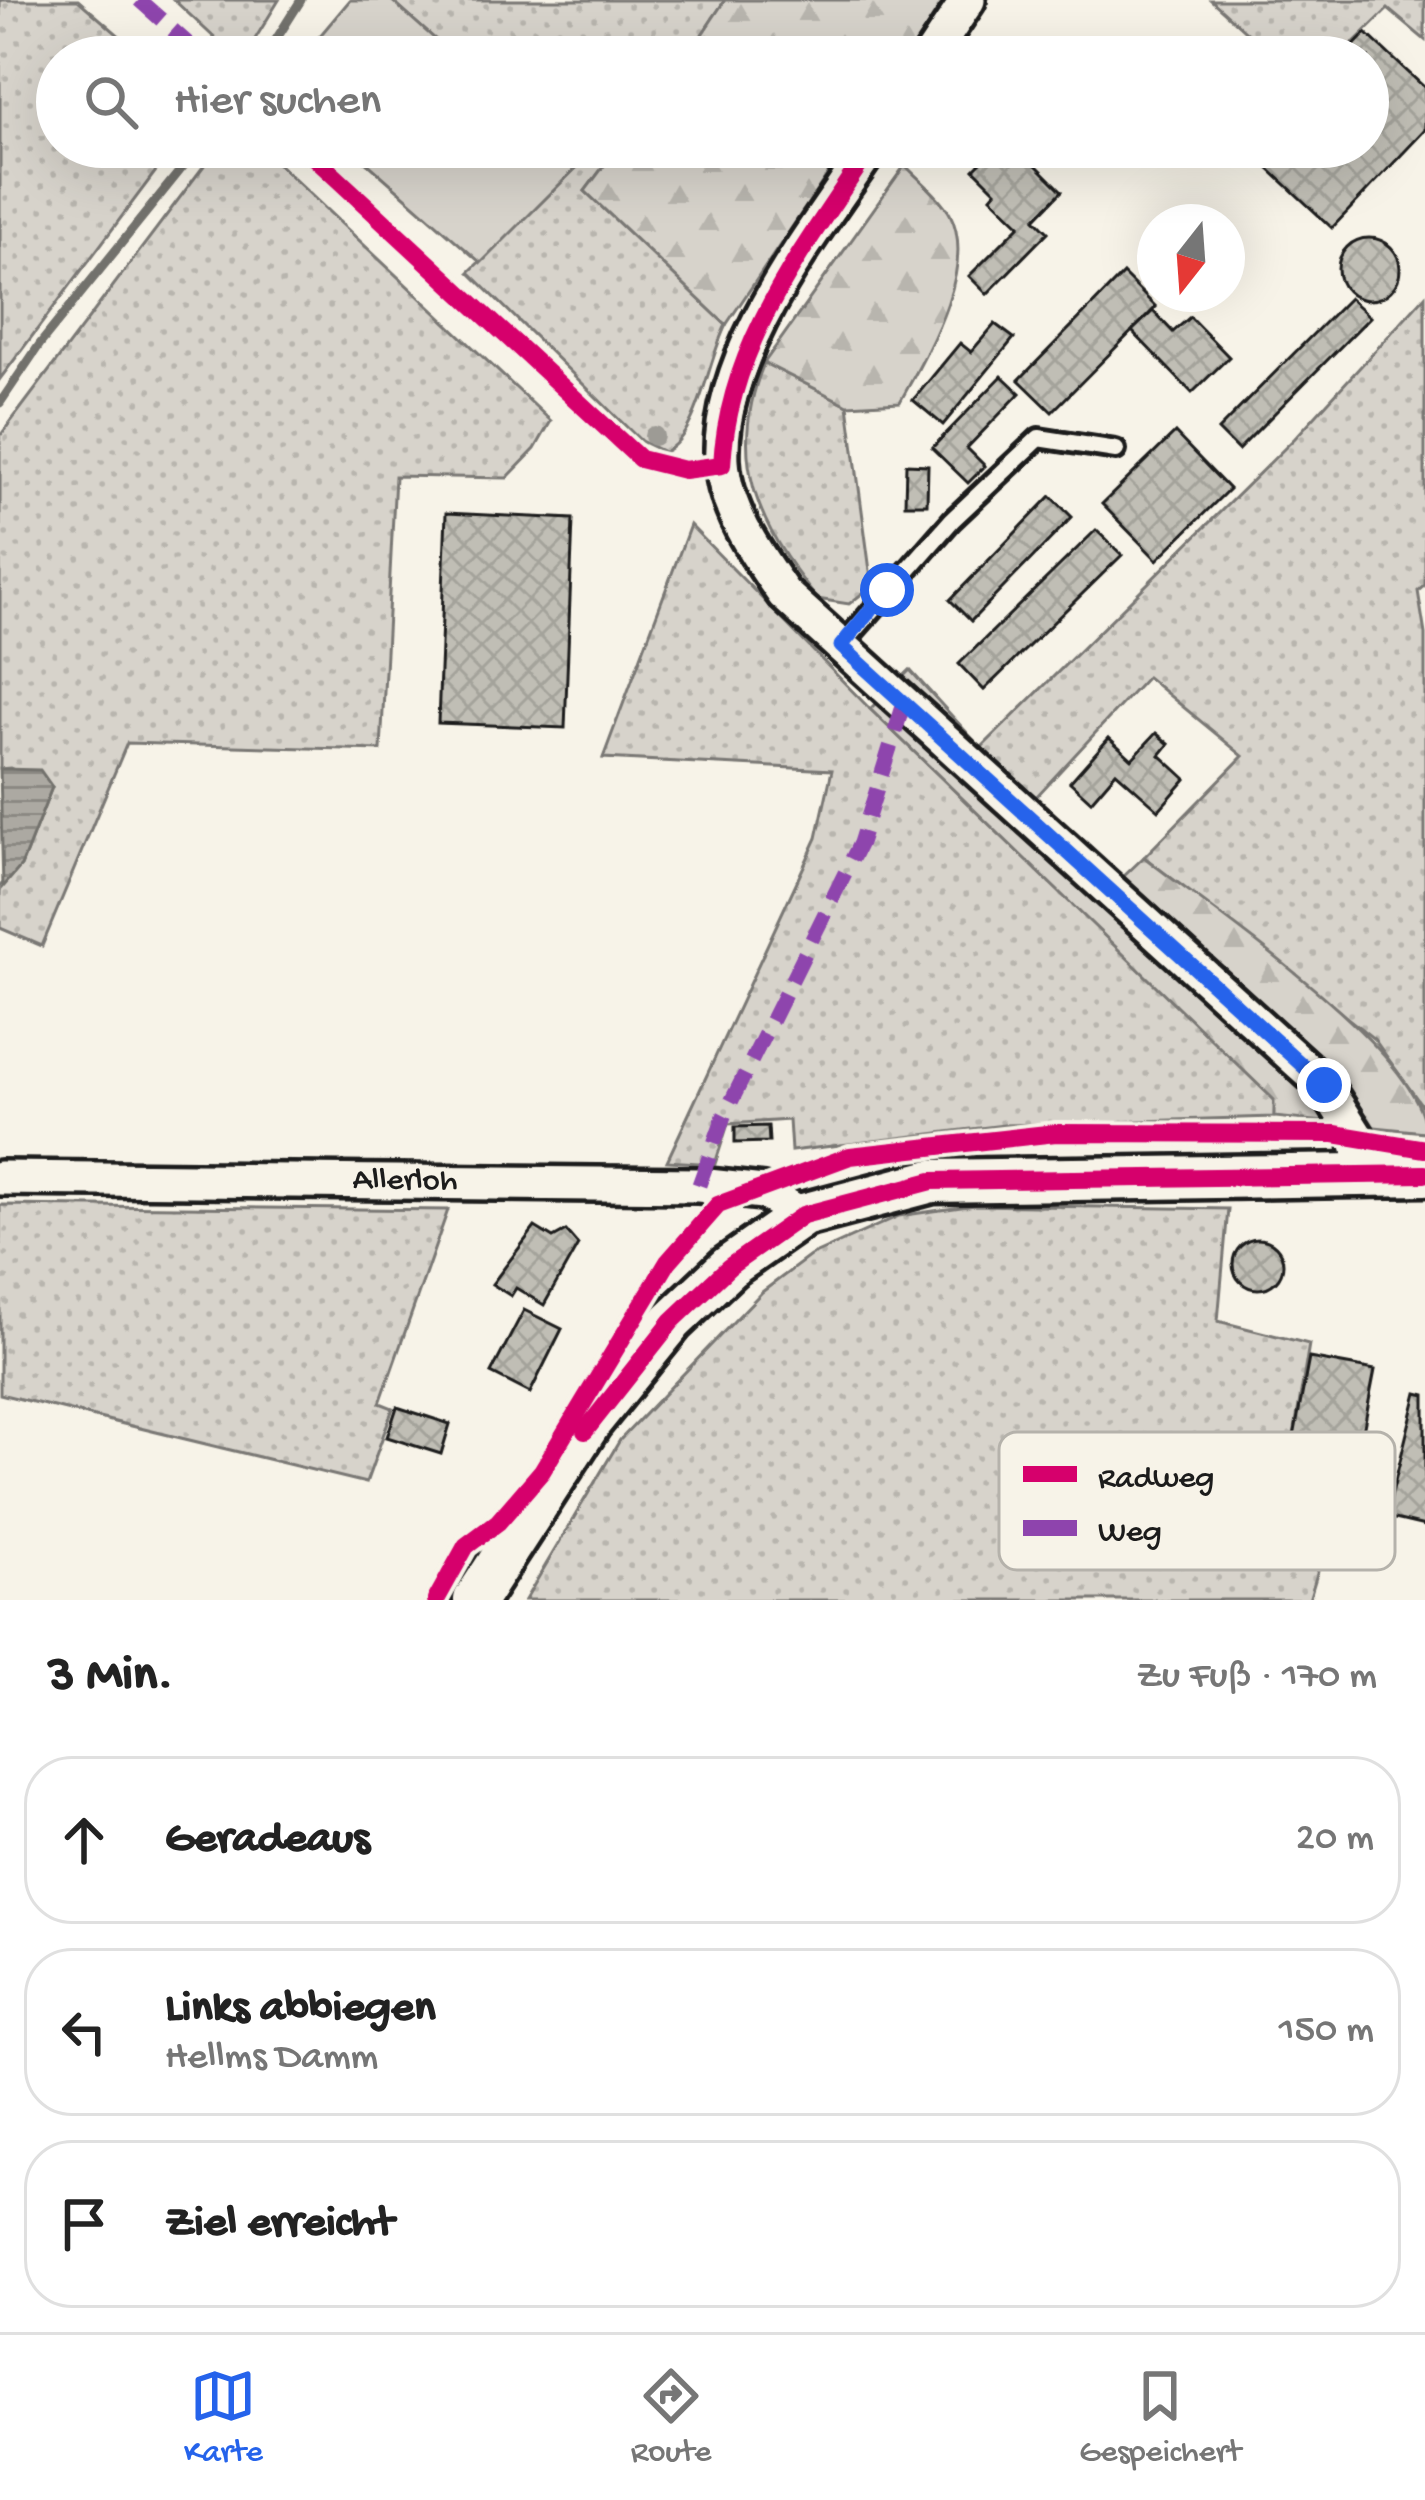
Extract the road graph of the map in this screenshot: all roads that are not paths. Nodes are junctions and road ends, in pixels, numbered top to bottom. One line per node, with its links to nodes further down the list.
1 (968, 0): 2 (street)
2 (944, 36)
3 (857, 168): 5 (street)
4 (1116, 450): 5 (lane)
5 (841, 646): 6 (street)
6 (1363, 1174): 7 (street); 9 (street)
7 (1425, 1174)
8 (0, 1178): 9 (street, Allerloh)
9 (802, 1215): 10 (street)
10 (475, 1600)

